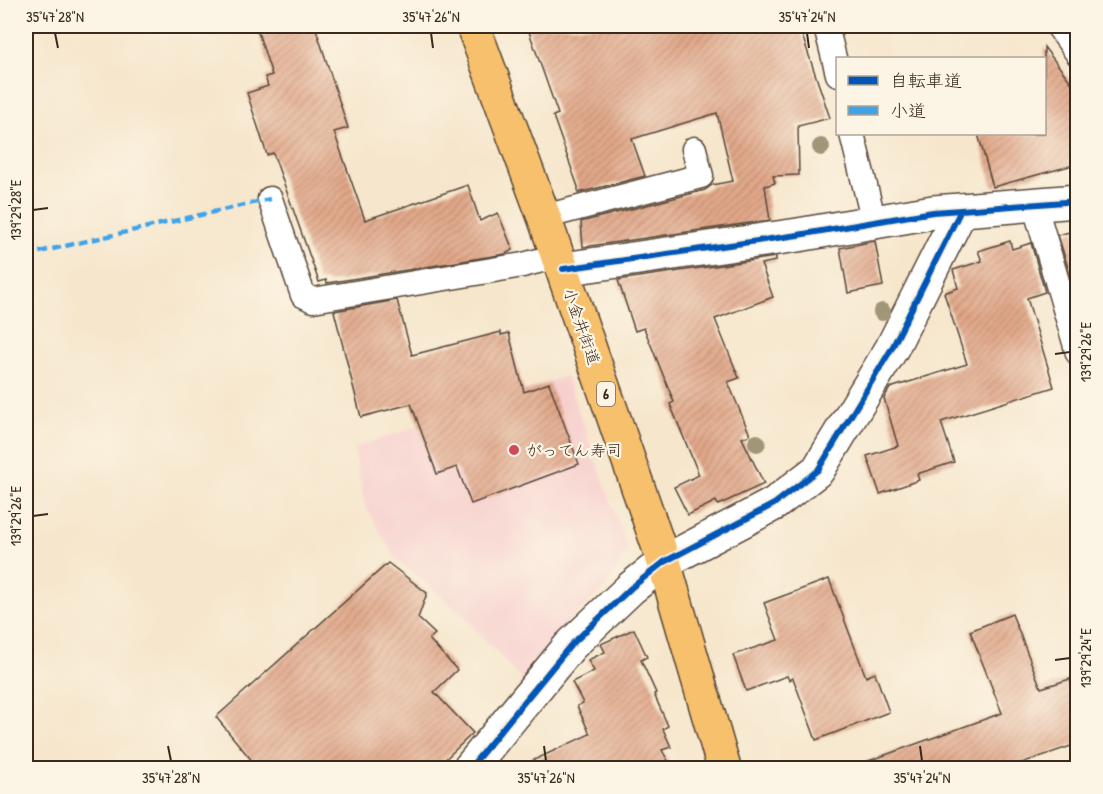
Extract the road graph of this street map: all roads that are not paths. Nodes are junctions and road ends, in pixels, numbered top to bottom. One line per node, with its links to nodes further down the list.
1 (473, 26): 12 (main road, 小金井街道 / 6)
2 (826, 26): 5 (lane)
3 (1058, 26): 4 (lane)
4 (1077, 54)
5 (836, 70)
6 (852, 135): 13 (lane)
7 (694, 149): 12 (lane)
8 (270, 200): 14 (lane)
9 (1077, 201): 10 (street)
10 (1034, 203): 11 (street); 15 (lane)
11 (961, 210): 13 (street); 16 (street)
12 (544, 217): 14 (main road, 小金井街道 / 6)
13 (874, 222): 14 (street)
14 (560, 263): 16 (main road, 小金井街道 / 6)
15 (1077, 352)
16 (664, 562): 17 (street); 18 (main road, 小金井街道 / 6)
17 (470, 768)
18 (724, 768)

